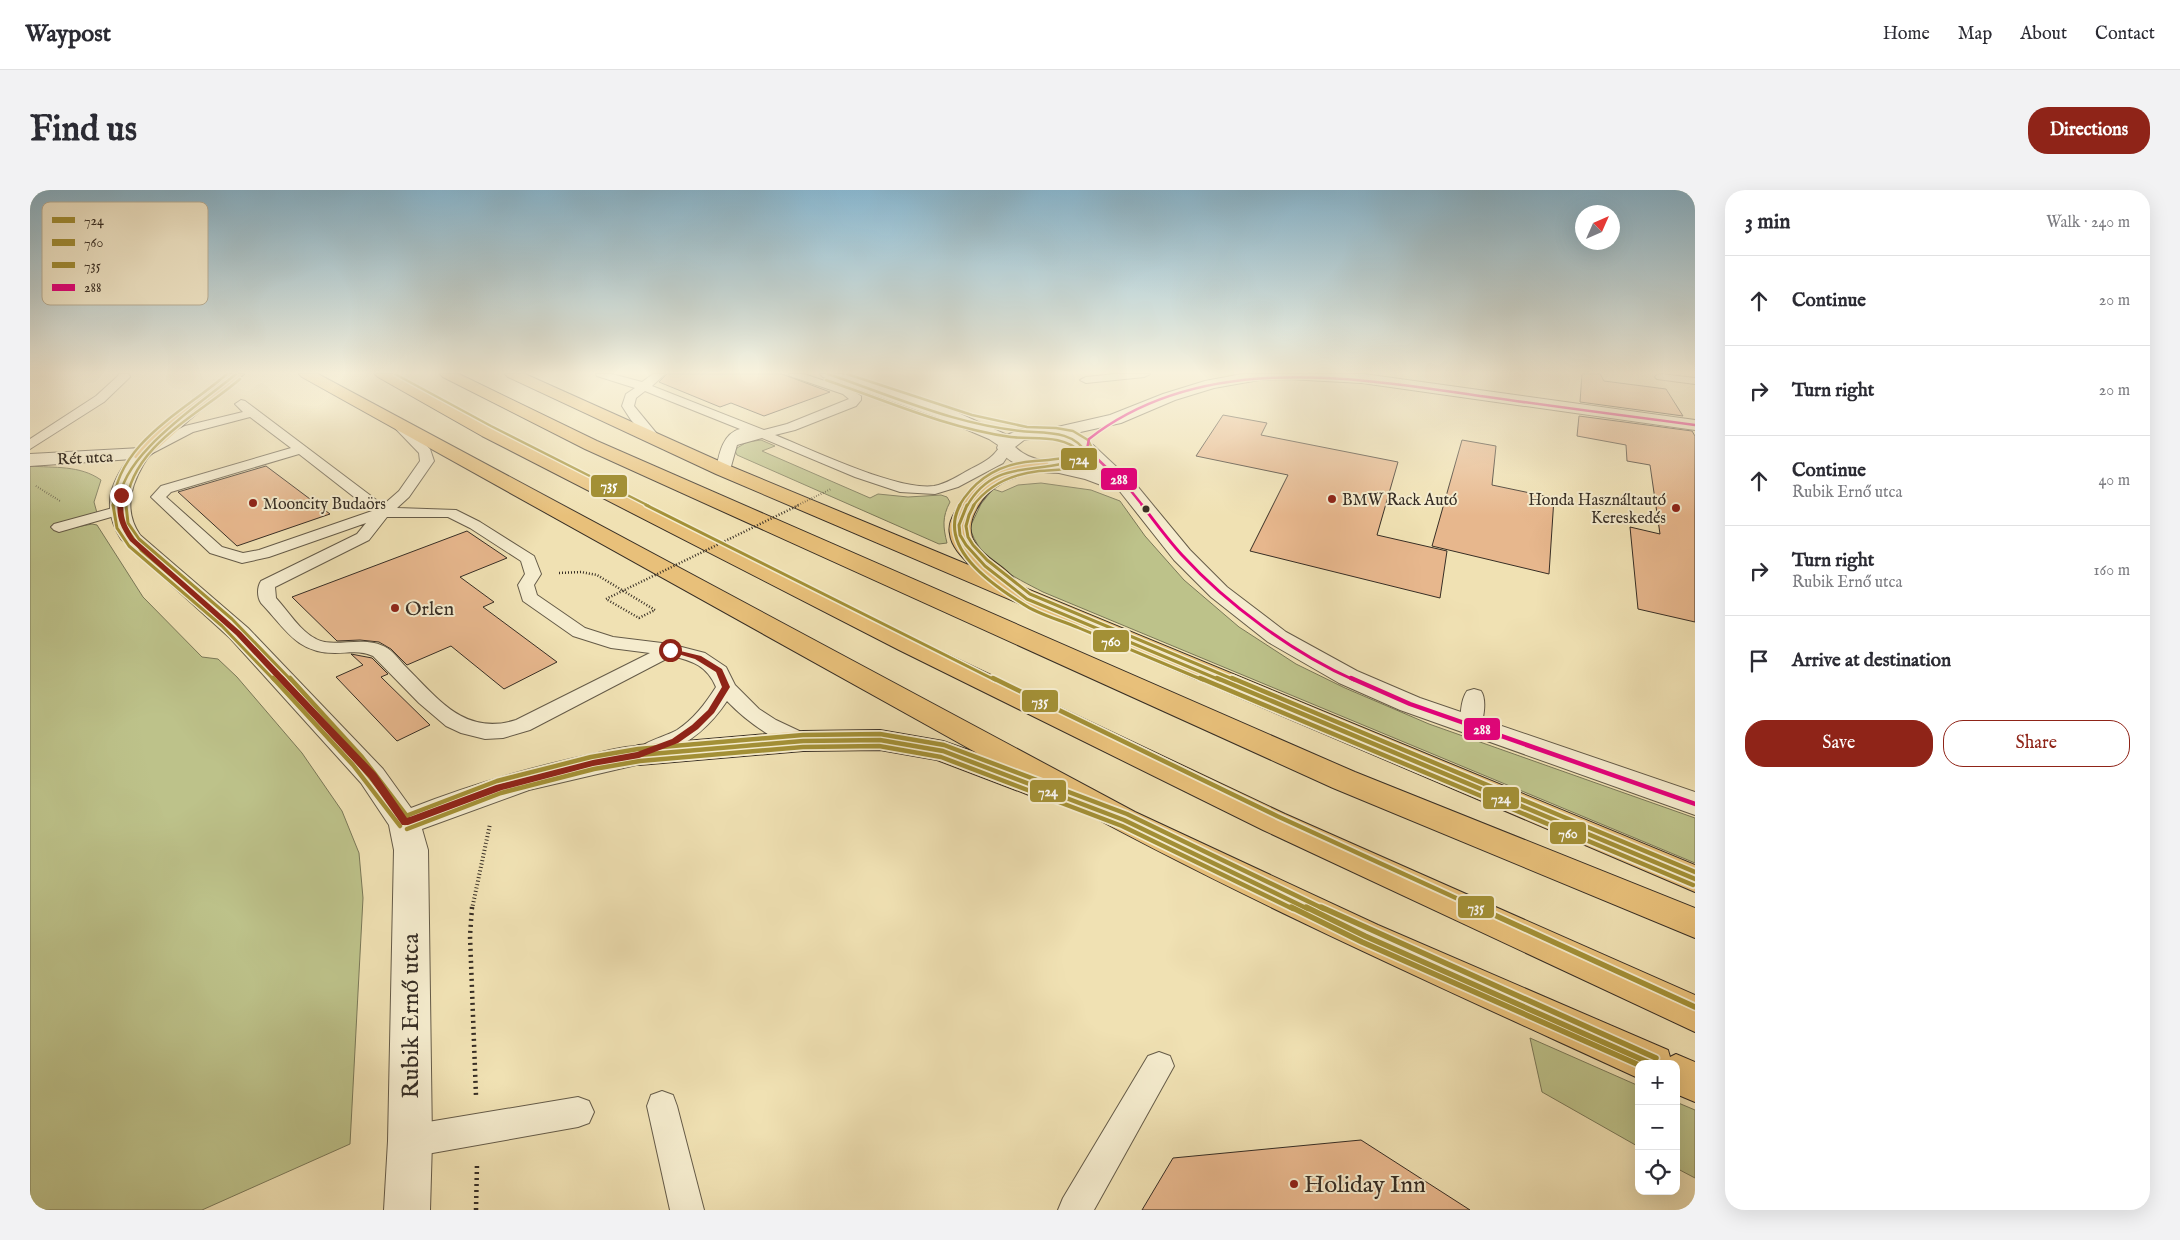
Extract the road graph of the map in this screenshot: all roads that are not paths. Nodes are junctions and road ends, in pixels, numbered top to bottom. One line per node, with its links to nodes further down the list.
1 (66, 422): 25 (lane)
2 (177, 422): 29 (highway)
3 (218, 422): 29 (lane)
4 (263, 422): 28 (lane)
5 (392, 422): 18 (highway)
6 (469, 422): 49 (highway)
7 (544, 422): 48 (highway)
8 (616, 422): 23 (highway)
9 (639, 422): 23 (lane)
10 (731, 422): 17 (lane)
11 (805, 422): 22 (lane)
12 (964, 422): 26 (street)
13 (978, 422): 20 (street)
14 (1103, 422): 21 (street)
15 (1112, 422): 27 (street)
16 (1671, 422): 19 (street)
17 (737, 424): 22 (lane); 24 (lane)
18 (398, 425): 35 (lane); 45 (highway)
19 (1695, 425)
20 (1029, 433): 21 (street); 26 (street)
21 (1053, 433): 27 (street)
22 (763, 434): 24 (lane); 26 (lane)
23 (656, 440): 32 (highway)
24 (732, 442): 32 (lane)
25 (30, 445)
26 (1007, 446): 31 (street)
27 (1087, 449): 31 (street); 33 (street)
28 (299, 450): 35 (lane); 35 (lane)
29 (141, 454): 30 (street, Rét utca); 34 (street, Rubik Ernő utca)
30 (30, 460)
31 (1046, 465): 33 (street); 37 (highway)
32 (724, 470): 37 (highway)
33 (1131, 492): 41 (street)
34 (120, 510): 36 (lane); 46 (street, Rubik Ernő utca)
35 (383, 512): 38 (lane); 38 (lane)
36 (59, 527)
37 (1027, 600): 47 (highway)
38 (670, 650): 39 (lane)
39 (726, 687): 42 (lane); 43 (lane)
40 (1474, 695): 41 (lane)
41 (1470, 726): 44 (street)
42 (802, 740): 43 (highway); 45 (highway)
43 (639, 755): 46 (street)
44 (1695, 804)
45 (1124, 820): 50 (highway)
46 (405, 823): 56 (street, Rubik Ernő utca)
47 (1695, 879)
48 (1695, 923)
49 (1695, 1014)
50 (1644, 1060)
51 (1159, 1066): 59 (lane)
52 (1680, 1076): 53 (highway)
53 (1695, 1082)
54 (662, 1106): 58 (lane)
55 (578, 1112): 56 (lane)
56 (410, 1141): 57 (street, Rubik Ernő utca)
57 (407, 1210)
58 (687, 1210)
59 (1075, 1210)

